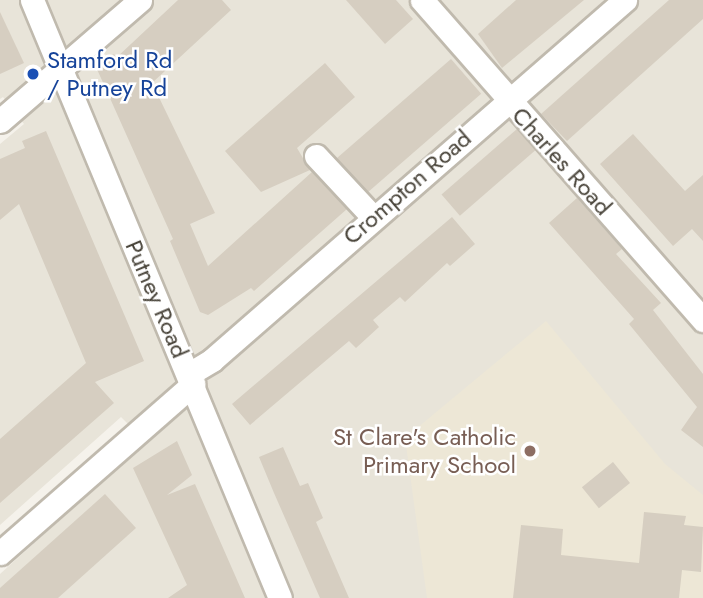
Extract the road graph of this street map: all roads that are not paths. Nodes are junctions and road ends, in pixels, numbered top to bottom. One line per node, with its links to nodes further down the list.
1 (32, 0): 5 (street, Putney Road)
2 (140, 0): 5 (street)
3 (422, 0): 6 (street, Charles Road)
4 (620, 2): 6 (street, Crompton Road)
5 (61, 68): 7 (street); 11 (street, Putney Road)
6 (508, 100): 9 (street, Crompton Road); 10 (street, Charles Road)
7 (0, 121)
8 (316, 156): 9 (street)
9 (372, 216): 11 (street, Crompton Road)
10 (703, 320)
11 (191, 379): 12 (street, Crompton Road); 13 (street, Putney Road)
12 (0, 553)
13 (281, 598)

